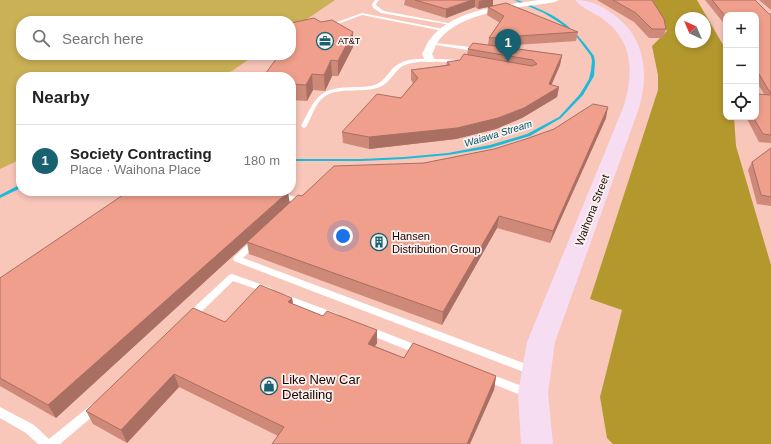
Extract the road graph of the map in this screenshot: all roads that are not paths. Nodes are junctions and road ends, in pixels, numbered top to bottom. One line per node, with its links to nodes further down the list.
1 (377, 0): 5 (lane)
2 (555, 0): 5 (street)
3 (581, 0): 18 (street, Waihona Street)
4 (324, 27): 5 (lane)
5 (447, 27): 6 (street)
6 (430, 43): 7 (lane); 8 (street)
7 (482, 51)
8 (430, 60): 9 (lane); 10 (lane)
9 (467, 62)
10 (304, 126)
11 (283, 196): 12 (lane)
12 (287, 212)
13 (265, 232): 18 (lane)
14 (342, 320): 16 (lane)
15 (356, 325): 17 (lane)
16 (181, 326)
17 (429, 354)
18 (534, 371): 20 (street, Waihona Street)
19 (473, 372): 20 (lane)
20 (532, 394): 25 (street, Waihona Street)
21 (101, 402): 24 (lane)
22 (0, 412): 23 (lane)
23 (46, 444)
24 (51, 444)
25 (537, 444)

